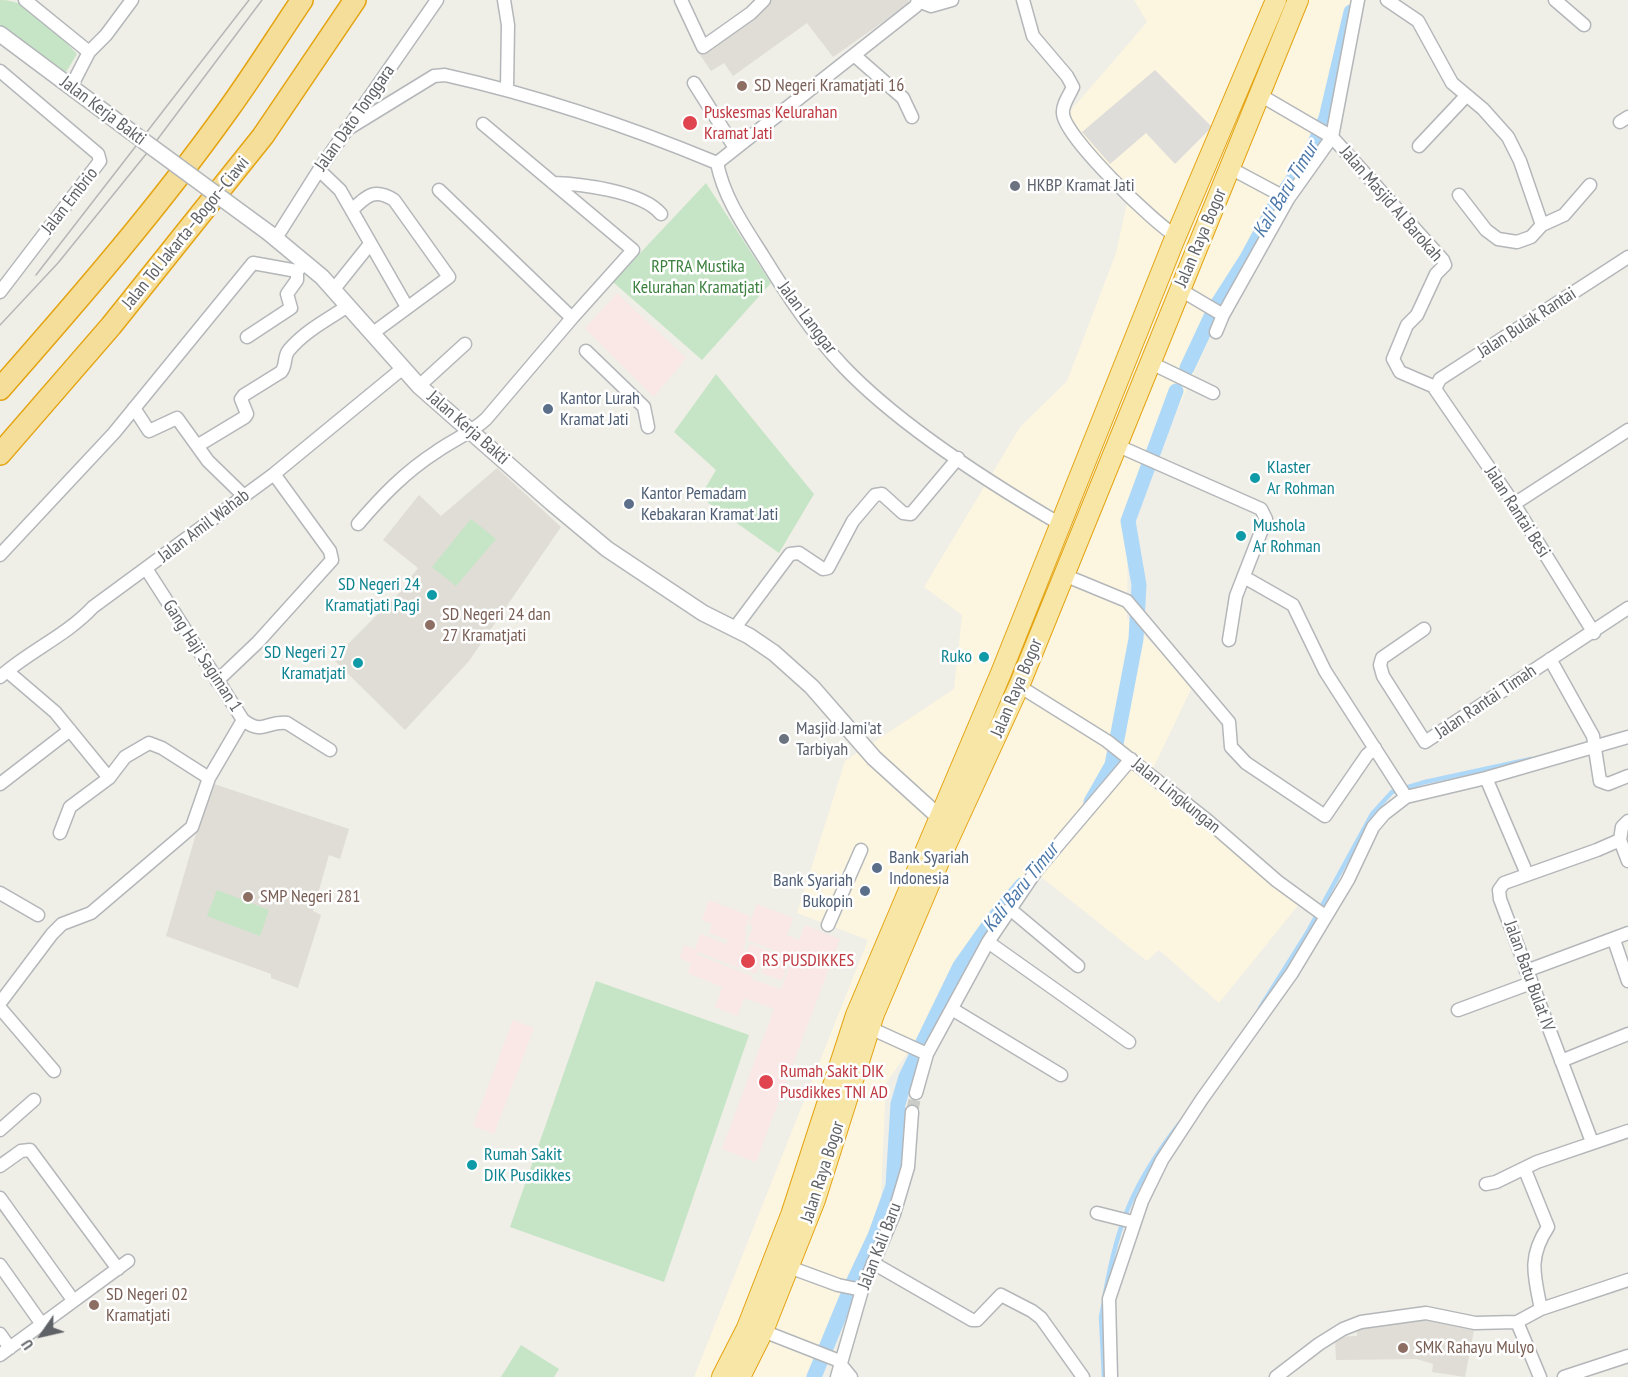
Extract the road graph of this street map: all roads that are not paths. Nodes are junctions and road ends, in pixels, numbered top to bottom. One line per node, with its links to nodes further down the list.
1 (25, 0): 19 (street)
2 (132, 0): 19 (street)
3 (302, 0): 66 (highway)
4 (356, 0): 75 (highway, Jalan Tol Jakarta–Bogor–Ciawi)
5 (437, 0): 29 (street, Jalan Dato Tonggara)
6 (504, 0): 24 (street)
7 (681, 0): 8 (street)
8 (764, 0)
9 (952, 0): 16 (street)
10 (1023, 0): 45 (street)
11 (1276, 0): 45 (highway, Jalan Raya Bogor)
12 (1298, 0): 25 (highway, Jalan Raya Bogor)
13 (1358, 0): 30 (street)
14 (1387, 0): 26 (street)
15 (1555, 0): 17 (street)
16 (918, 1): 20 (street)
17 (1584, 25)
18 (0, 34): 23 (street, Jalan Kerja Bakti)
19 (89, 52): 23 (street)
20 (854, 55): 27 (street); 32 (street)
21 (0, 71): 51 (street, Jalan Embrio)
22 (694, 83): 32 (street)
23 (71, 87): 44 (street, Jalan Kerja Bakti, bridge)
24 (507, 89): 29 (street); 33 (street)
25 (1260, 95): 30 (street, Jalan Masjid Al Barokah); 34 (highway, Jalan Raya Bogor)
26 (1466, 96): 31 (street); 43 (street)
27 (912, 117)
28 (483, 124): 36 (street)
29 (346, 130): 35 (street, Jalan Dato Tonggara)
30 (1330, 135): 40 (street); 67 (street, Jalan Masjid Al Barokah)
31 (1419, 146)
32 (735, 148): 33 (street)
33 (717, 163): 76 (street, Jalan Langgar)
34 (1230, 168): 40 (street); 50 (highway, Jalan Raya Bogor)
35 (318, 170): 41 (street); 44 (street, Jalan Dato Tonggara)
36 (553, 183): 42 (street); 55 (street)
37 (1590, 185): 43 (street)
38 (439, 190): 55 (street)
39 (1459, 195): 43 (street)
40 (1284, 196): 54 (street)
41 (352, 210): 46 (street); 53 (street)
42 (661, 214)
43 (1542, 225)
44 (272, 236): 48 (street, Jalan Kerja Bakti)
45 (1176, 236): 56 (highway, Jalan Raya Bogor)
46 (370, 244): 49 (street); 53 (street)
47 (1628, 257): 67 (street, Jalan Bulak Rantai)
48 (302, 267): 49 (street, Jalan Kerja Bakti); 60 (street); 69 (street)
49 (334, 289): 52 (street, Jalan Kerja Bakti)
50 (1179, 289): 54 (street); 59 (highway, Jalan Raya Bogor)
51 (0, 292)
52 (348, 306): 58 (street, Jalan Kerja Bakti); 73 (street)
53 (407, 308): 58 (street)
54 (1223, 315): 57 (street)
55 (572, 318): 72 (street)
56 (1140, 329): 59 (highway); 64 (highway, Jalan Raya Bogor)
57 (1216, 332)
58 (373, 333): 63 (street, Jalan Kerja Bakti)
59 (1159, 336): 64 (highway, Jalan Raya Bogor)
60 (247, 337)
61 (465, 344): 65 (street)
62 (586, 351): 70 (street)
63 (403, 368): 65 (street, Jalan Kerja Bakti); 77 (street, Jalan Amil Wahab)
64 (1139, 368): 68 (street); 74 (highway, Jalan Raya Bogor); 81 (highway, Jalan Raya Bogor)
65 (419, 386): 72 (street, Jalan Kerja Bakti)
66 (0, 389)
67 (1436, 391): 79 (street, Jalan Rantai Besi)
68 (1213, 393)
69 (134, 408): 73 (street); 82 (street)
70 (648, 427)
71 (1628, 430): 79 (street)
72 (473, 432): 80 (street); 87 (street, Jalan Kerja Bakti)
73 (197, 446): 78 (street)
74 (1119, 446): 84 (highway, Jalan Raya Bogor); 85 (street)
75 (0, 453)
76 (958, 458): 81 (street, Jalan Langgar); 87 (street)
77 (274, 474): 78 (street, Jalan Amil Wahab); 93 (street)
78 (244, 496): 83 (street, Jalan Amil Wahab)
79 (1514, 504): 89 (street, Jalan Rantai Besi)
80 (358, 524)
81 (1060, 524): 108 (highway, Jalan Raya Bogor)
82 (0, 555)
83 (147, 570): 92 (street, Jalan Amil Wahab); 93 (street, Gang Haji Sagiman 1)
84 (1064, 575): 94 (highway, Jalan Raya Bogor); 99 (street)
85 (1244, 577): 90 (street); 99 (street)
86 (1628, 608): 89 (street, Jalan Rantai Timah)
87 (734, 629): 108 (street, Jalan Kerja Bakti)
88 (1424, 629): 91 (street, Jalan Rantai Timah)
89 (1594, 633): 91 (street, Jalan Rantai Timah)
90 (1230, 640)
91 (1550, 659): 98 (street, Jalan Rantai Timah)
92 (3, 674): 96 (street)
93 (217, 681): 95 (street, Gang Haji Sagiman 1)
94 (1019, 686): 101 (street, Jalan Lingkungan); 108 (highway, Jalan Raya Bogor)
95 (243, 720): 100 (street, Gang Haji Sagiman 1); 104 (street)
96 (70, 730): 103 (street); 106 (street)
97 (1628, 736): 98 (street)
98 (1596, 743): 102 (street); 105 (street)
99 (1375, 748): 107 (street)
100 (330, 750)
101 (1129, 758): 116 (street); 117 (street, Jalan Lingkungan)
102 (1628, 776)
103 (109, 778): 104 (street); 110 (street)
104 (209, 778): 128 (street)
105 (1486, 778): 107 (street); 114 (street)
106 (0, 784)
107 (1406, 797): 117 (street)
108 (947, 821): 123 (highway, Jalan Raya Bogor)
109 (1628, 821): 111 (street)
110 (60, 833)
111 (1620, 840): 113 (street); 114 (street)
112 (861, 850): 119 (street)
113 (1628, 861)
114 (1527, 874): 125 (street, Jalan Batu Bulat IV)
115 (0, 894): 118 (street)
116 (1010, 909): 122 (street); 124 (street)
117 (1321, 913): 151 (street)
118 (38, 915)
119 (828, 925)
120 (1628, 933): 121 (street)
121 (1614, 940): 125 (street); 126 (street)
122 (988, 942): 130 (street); 134 (street)
123 (890, 952): 132 (highway, Jalan Raya Bogor); 148 (highway, Jalan Raya Bogor)
124 (1078, 966)
125 (1526, 971): 127 (street, Jalan Batu Bulat IV)
126 (1628, 981)
127 (1531, 983): 131 (street); 136 (street, Jalan Batu Bulat IV)
128 (0, 1003)
129 (0, 1008): 137 (street)
130 (952, 1010): 135 (street); 138 (street)
131 (1458, 1010)
132 (870, 1028): 135 (street); 148 (highway, Jalan Raya Bogor)
133 (1628, 1034): 136 (street)
134 (1129, 1042)
135 (927, 1054): 139 (street)
136 (1561, 1061): 144 (street, Jalan Batu Bulat IV)
137 (54, 1071)
138 (1061, 1075)
139 (916, 1093)
140 (34, 1100): 142 (street)
141 (912, 1112): 152 (street, Jalan Kali Baru)
142 (0, 1130)
143 (1628, 1131): 144 (street)
144 (1592, 1142): 146 (street)
145 (0, 1166): 157 (street)
146 (1525, 1170): 147 (street); 158 (street)
147 (1486, 1184)
148 (807, 1196): 154 (highway, Jalan Raya Bogor); 166 (highway, Jalan Raya Bogor)
149 (0, 1198): 157 (street)
150 (1096, 1213): 151 (street)
151 (1127, 1221): 171 (street)
152 (873, 1263): 156 (street, Jalan Kali Baru); 170 (street)
153 (0, 1265): 160 (street)
154 (789, 1267): 156 (street); 161 (highway, Jalan Raya Bogor)
155 (1628, 1280): 158 (street)
156 (862, 1290): 165 (street, Jalan Kali Baru)
157 (73, 1300): 160 (street)
158 (1541, 1309): 159 (street)
159 (1517, 1322): 172 (street); 173 (street)
160 (41, 1323): 163 (street)
161 (763, 1331): 165 (street); 167 (highway, Jalan Raya Bogor)
162 (0, 1334): 163 (street)
163 (5, 1352)
164 (1628, 1356): 174 (street)
165 (839, 1362): 168 (street, Jalan Kali Baru); 169 (street)
166 (722, 1377)
167 (740, 1377)
168 (837, 1377)
169 (851, 1377)
170 (1083, 1377)
171 (1111, 1377)
172 (1276, 1377)
173 (1540, 1377)
174 (1564, 1377)

